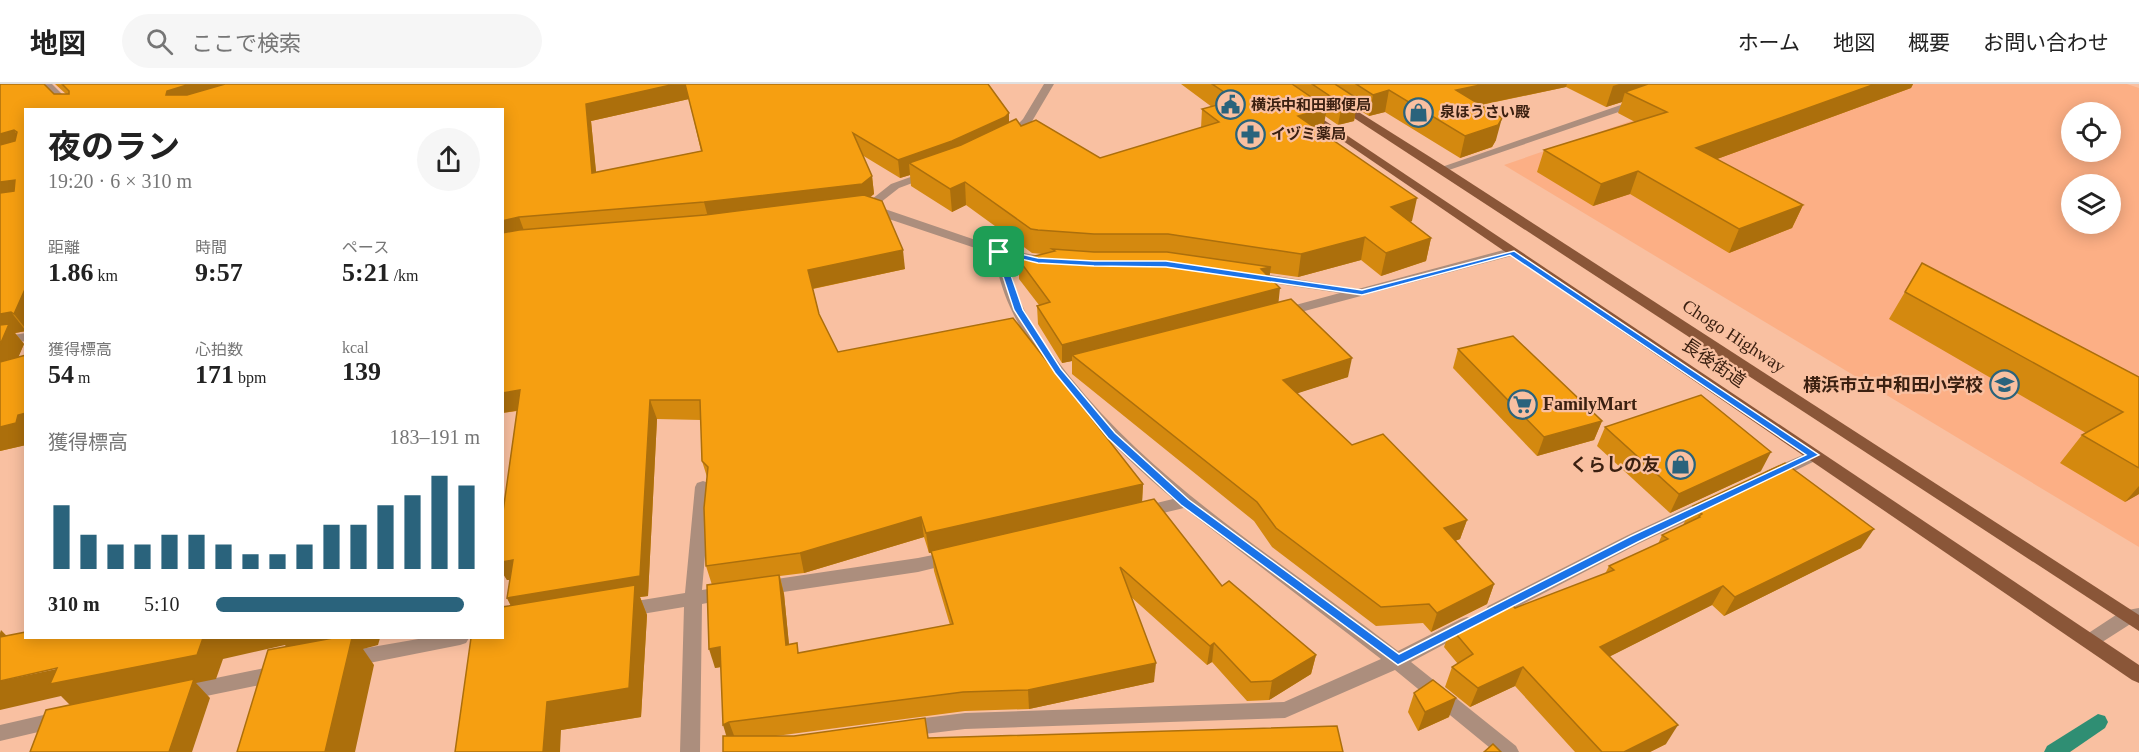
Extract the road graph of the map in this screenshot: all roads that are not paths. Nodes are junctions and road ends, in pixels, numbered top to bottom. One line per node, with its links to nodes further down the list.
1 (46, 84): 6 (street)
2 (1049, 84): 7 (street)
3 (1307, 84): 8 (main road, Chogo Highway)
4 (1645, 99): 8 (street)
5 (1296, 104): 11 (main road, 長後街道)
6 (71, 108)
7 (1001, 143)
8 (1442, 169): 27 (main road, Chogo Highway)
9 (937, 170): 10 (street)
10 (999, 252): 12 (street); 22 (street)
11 (1511, 252): 14 (street); 18 (main road, 長後街道)
12 (1060, 262)
13 (1235, 274): 14 (street)
14 (1362, 292): 15 (street)
15 (1272, 316)
16 (24, 337): 17 (street)
17 (0, 341)
18 (1814, 455): 19 (street); 29 (main road, 長後街道)
19 (1761, 480)
20 (703, 487): 25 (street)
21 (1719, 500): 30 (street)
22 (1185, 502): 23 (street); 30 (street)
23 (1127, 516)
24 (964, 554): 25 (street)
25 (693, 598): 26 (street); 38 (street)
26 (603, 613)
27 (2135, 618): 29 (street)
28 (455, 639): 31 (street)
29 (2090, 642): 33 (main road, 長後街道)
30 (1398, 660): 36 (street); 39 (street)
31 (332, 662)
32 (297, 669): 34 (street)
33 (2139, 675)
34 (163, 697)
35 (75, 716): 37 (street)
36 (885, 732)
37 (0, 733)
38 (690, 752)
39 (1509, 752)

